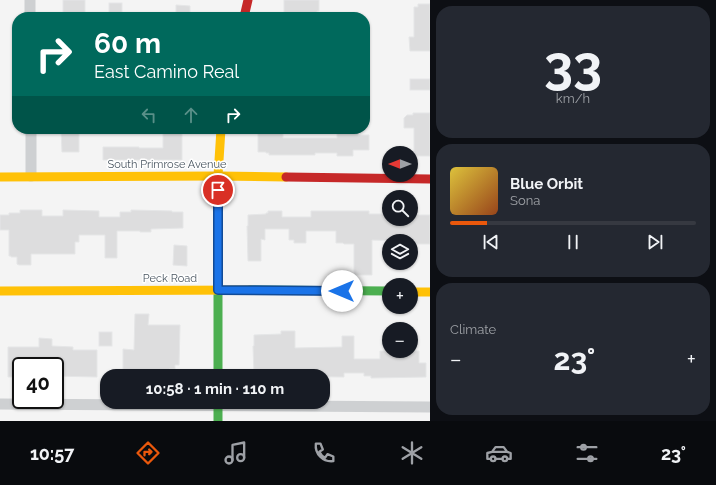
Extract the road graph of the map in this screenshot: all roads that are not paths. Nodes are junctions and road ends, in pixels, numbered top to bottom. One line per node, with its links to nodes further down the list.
1 (30, 0): 3 (street)
2 (248, 0): 4 (street)
3 (30, 12)
4 (245, 12)
5 (31, 134): 7 (street)
6 (221, 134): 8 (street)
7 (31, 176): 8 (street, South Primrose Avenue); 9 (street, South Primrose Avenue)
8 (218, 176): 10 (street, South Primrose Avenue); 11 (street)
9 (0, 177)
10 (430, 180)
11 (218, 290): 12 (street, Peck Road); 13 (street, Peck Road); 16 (street)
12 (0, 291)
13 (382, 292)
14 (418, 292): 15 (street)
15 (430, 292)
16 (218, 369)
17 (0, 404): 18 (street)
18 (100, 404)
19 (330, 406): 20 (street)
20 (430, 407)
21 (218, 409): 22 (street)
22 (218, 421)

